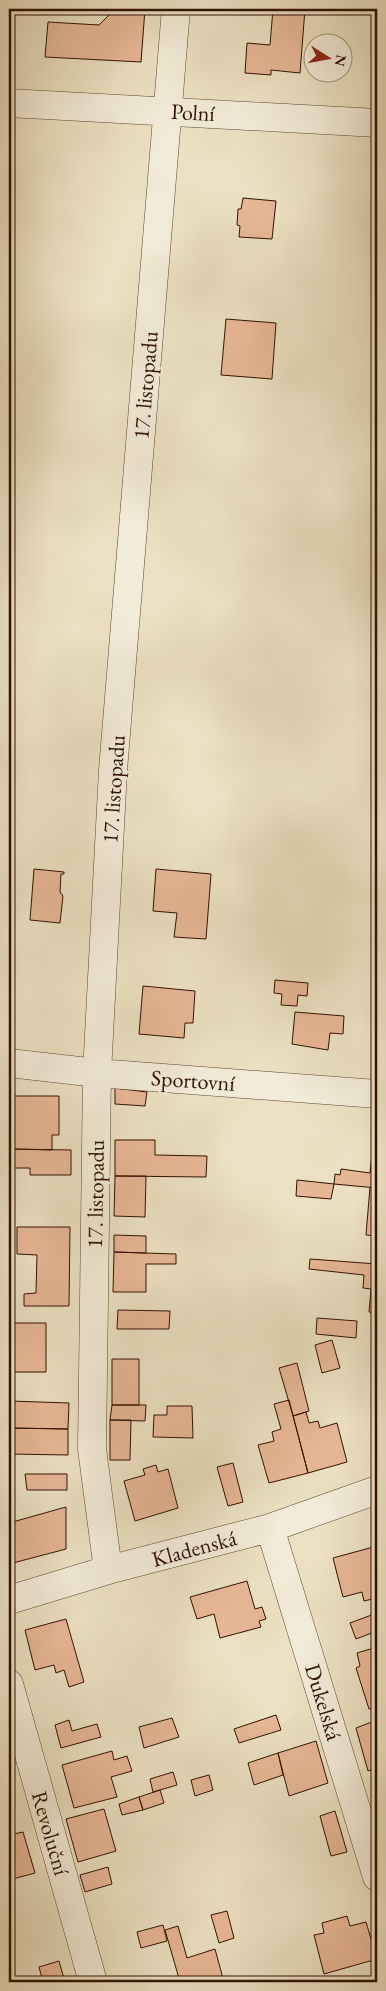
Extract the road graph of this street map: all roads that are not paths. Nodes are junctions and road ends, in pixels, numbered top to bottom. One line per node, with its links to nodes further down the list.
1 (176, 9): 3 (street, 17. listopadu)
2 (9, 103): 3 (street, Polní)
3 (167, 110): 4 (street, Polní); 6 (street, 17. listopadu)
4 (377, 122)
5 (9, 1063): 6 (street, Sportovní)
6 (97, 1073): 7 (street, Sportovní); 10 (street, 17. listopadu)
7 (377, 1094)
8 (377, 1490): 9 (street, Kladenská)
9 (270, 1528): 10 (street, Kladenská); 13 (street, Dukelská)
10 (108, 1570): 11 (street, Kladenská)
11 (9, 1600)
12 (9, 1684): 14 (street, Revoluční)
13 (377, 1877)
14 (93, 1982)

